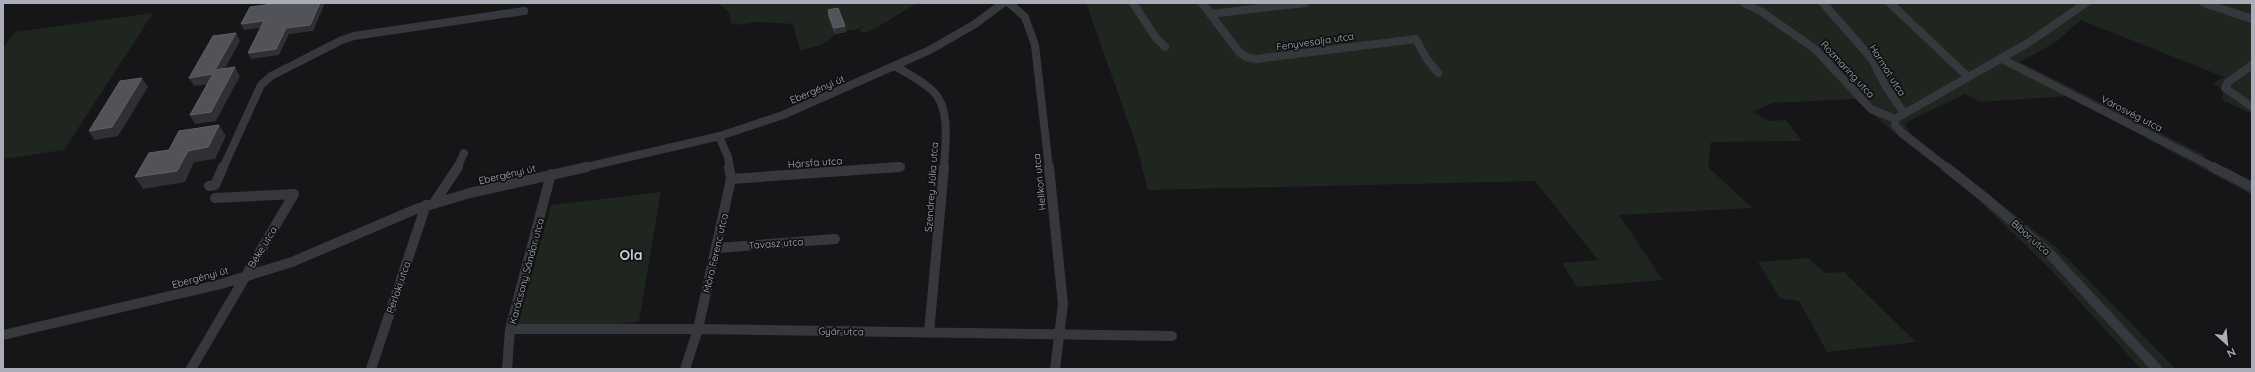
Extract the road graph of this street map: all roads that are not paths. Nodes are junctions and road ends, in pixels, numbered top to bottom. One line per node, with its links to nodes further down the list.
1 (1003, 3): 17 (street, Ebergényi út)
2 (1009, 3): 39 (street, Helikon utca)
3 (1133, 3): 14 (street)
4 (1202, 3): 12 (street, Fenyvesalja utca)
5 (1305, 3): 12 (street)
6 (1744, 3): 22 (street, Rozmaring utca)
7 (1823, 3): 21 (street, Harmat utca)
8 (1890, 3): 19 (street)
9 (2086, 3): 15 (street)
10 (2204, 3): 13 (street)
11 (524, 11): 28 (street)
12 (1210, 14): 18 (street, Fenyvesalja utca)
13 (2252, 18)
14 (1165, 47)
15 (2002, 59): 19 (street); 29 (street, Városvég utca)
16 (2252, 65): 20 (street)
17 (895, 66): 23 (street, Ebergényi út); 37 (street, Szendrey Júlia utca)
18 (1438, 73)
19 (1968, 77): 21 (street)
20 (2252, 107)
21 (1904, 113): 22 (street)
22 (1895, 119): 46 (street, Bíbor utca)
23 (719, 136): 26 (street, Ebergényi út); 27 (street, Móra Ferenc utca)
24 (464, 153): 31 (street, Perlaki utca)
25 (901, 167): 27 (street, Hársfa utca)
26 (551, 174): 31 (street, Ebergényi út); 35 (street, Karácsony Sándor utca)
27 (731, 179): 33 (street, Móra Ferenc utca)
28 (209, 186)
29 (2252, 187)
30 (215, 198): 34 (street, Béke utca)
31 (430, 204): 34 (street, Ebergényi út); 42 (street, Perlaki utca)
32 (835, 239): 33 (street, Tavasz utca)
33 (717, 248): 36 (street, Móra Ferenc utca)
34 (245, 276): 38 (street, Ebergényi út); 41 (street, Béke utca)
35 (510, 329): 36 (street, Gyár utca); 43 (street, Karácsony Sándor utca)
36 (698, 329): 37 (street, Gyár utca); 44 (street, Móra Ferenc utca)
37 (929, 333): 39 (street, Gyár utca)
38 (3, 335)
39 (1060, 335): 40 (street, Gyár utca); 45 (street, Helikon utca)
40 (1172, 336)
41 (191, 369)
42 (370, 369)
43 (507, 369)
44 (685, 369)
45 (1055, 369)
46 (2157, 369)

